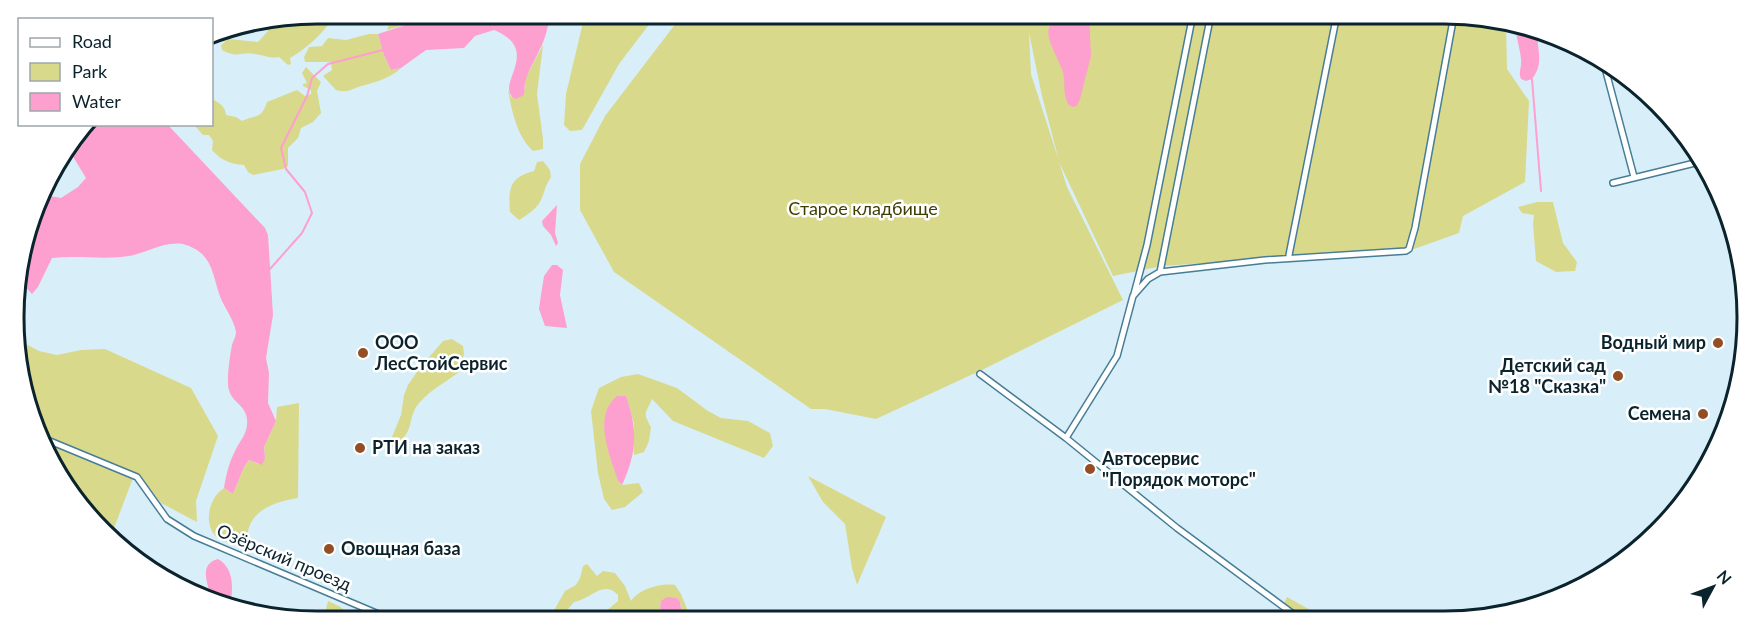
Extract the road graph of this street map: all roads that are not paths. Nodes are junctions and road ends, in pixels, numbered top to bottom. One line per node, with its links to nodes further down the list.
1 (1191, 24): 11 (street)
2 (1209, 24): 10 (street)
3 (1335, 24): 9 (street)
4 (1452, 24): 10 (street)
5 (1606, 73): 7 (street)
6 (1693, 163): 7 (street)
7 (1634, 177): 8 (street)
8 (1613, 183)
9 (1289, 255)
10 (1161, 272): 11 (street)
11 (1133, 296): 13 (street)
12 (980, 374): 13 (street)
13 (1066, 438): 16 (street)
14 (51, 442): 15 (street, Озёрский проезд)
15 (371, 611)
16 (1289, 611)

